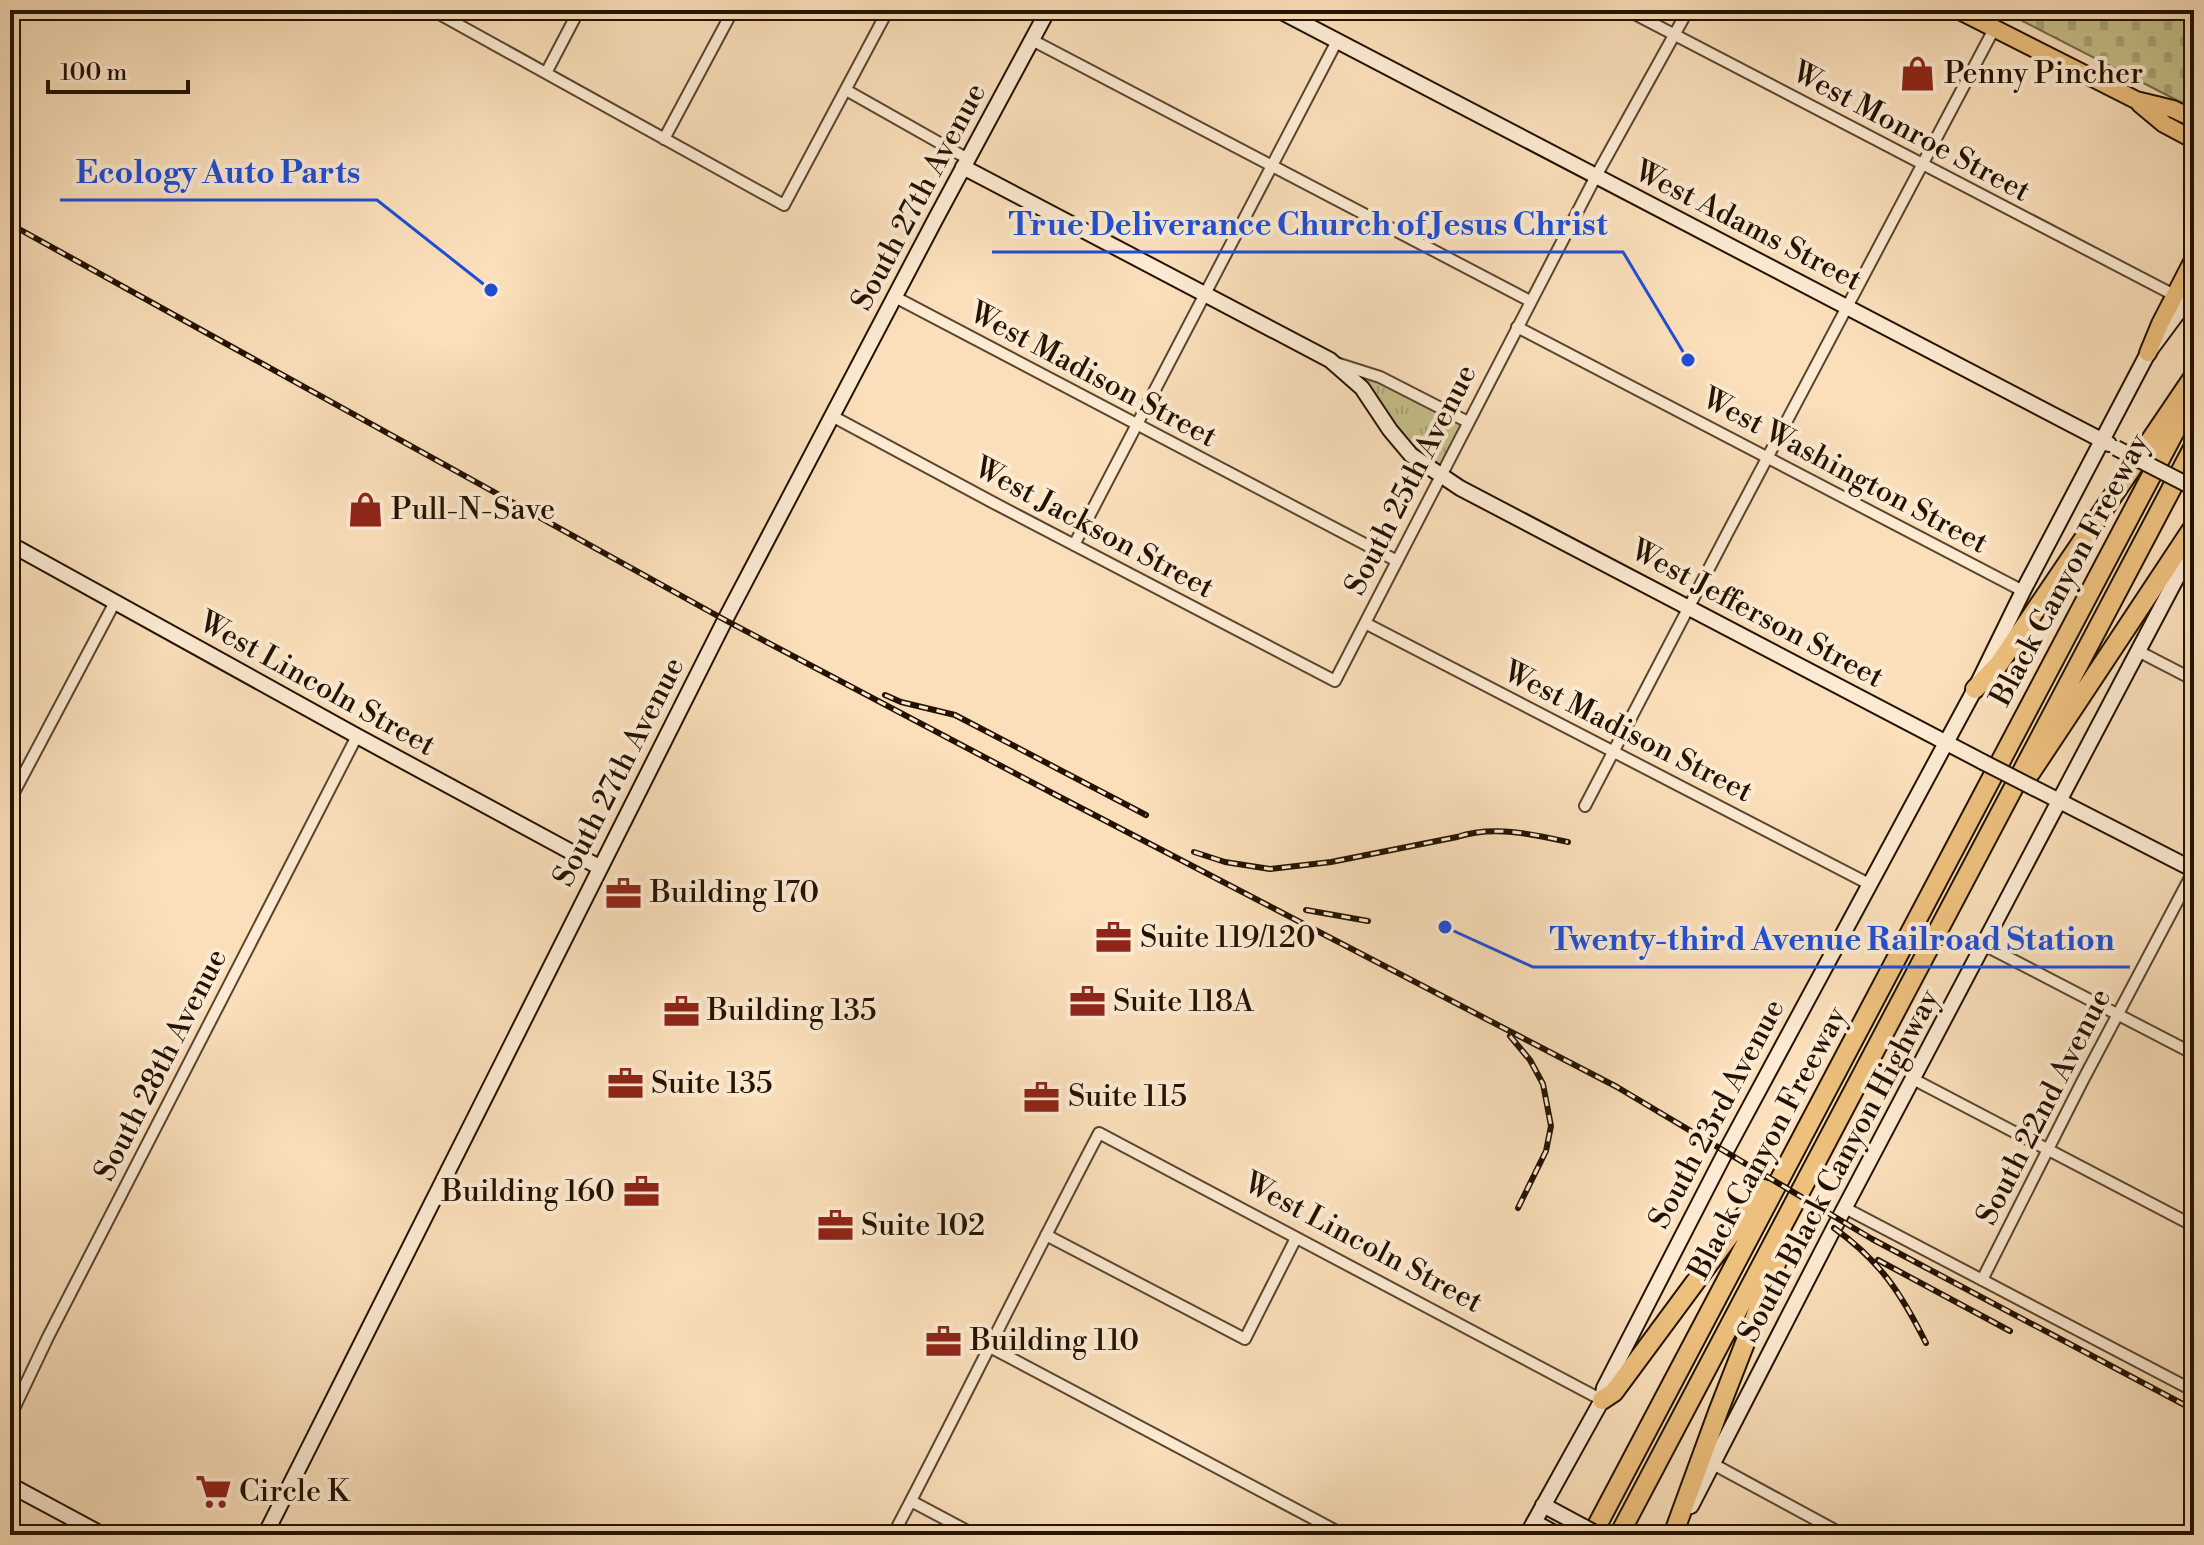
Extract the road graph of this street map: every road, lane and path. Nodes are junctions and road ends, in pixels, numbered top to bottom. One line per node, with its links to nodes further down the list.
1 (432, 10): 14 (street)
2 (579, 10): 14 (street)
3 (733, 10): 18 (street)
4 (888, 10): 15 (street)
5 (1048, 10): 12 (main road, South 27th Avenue)
6 (1278, 10): 13 (main road, West Adams Street)
7 (1627, 10): 11 (street, West Monroe Street)
8 (1688, 10): 11 (street, South 25th Avenue)
9 (1958, 10): 10 (main road)
10 (1994, 29): 16 (main road); 21 (street)
11 (1674, 35): 21 (street, West Monroe Street); 23 (street, South 25th Avenue)
12 (1032, 40): 20 (main road, South 27th Avenue); 22 (street)
13 (1337, 41): 22 (street); 23 (main road, West Adams Street)
14 (546, 73): 18 (street)
15 (846, 90): 18 (street); 20 (street, West Jefferson Street)
16 (2136, 100): 17 (main road); 19 (main road)
17 (2194, 119)
18 (664, 139)
19 (2194, 140)
20 (965, 163): 26 (main road, West Jefferson Street); 28 (main road, South 27th Avenue)
21 (1922, 165): 27 (street, West Monroe Street); 30 (street)
22 (1271, 166): 26 (street); 29 (street)
23 (1596, 176): 29 (street, South 25th Avenue); 30 (main road, West Adams Street)
24 (2194, 258): 27 (main road)
25 (2194, 291): 32 (main road, South 23rd Avenue)
26 (1204, 294): 33 (main road, West Jefferson Street); 38 (street)
27 (2174, 295): 32 (main road)
28 (895, 297): 36 (main road, South 27th Avenue); 38 (street, West Madison Street)
29 (1530, 301): 31 (street, South 25th Avenue)
30 (1847, 307): 39 (main road, West Adams Street); 41 (street)
31 (1517, 327): 37 (street, South 25th Avenue); 41 (street, West Washington Street)
32 (2148, 353): 39 (main road, South 23rd Avenue)
33 (1330, 360): 37 (street, West Jefferson Street); 42 (main road, West Jefferson Street)
34 (2194, 376): 56 (highway)
35 (2194, 395): 71 (highway, Black Canyon Freeway)
36 (832, 416): 46 (street, West Jackson Street); 64 (main road, South 27th Avenue)
37 (1468, 422): 42 (street, South 25th Avenue)
38 (1137, 425): 46 (street); 48 (street, West Madison Street)
39 (2102, 440): 43 (main road, West Adams Street, bridge); 49 (main road, South 23rd Avenue)
40 (2194, 446): 60 (highway, Black Canyon Freeway)
41 (1768, 458): 49 (street, West Washington Street); 51 (street)
42 (1441, 476): 48 (street, South 25th Avenue); 51 (main road, West Jefferson Street)
43 (2194, 488)
44 (2194, 526): 60 (highway)
45 (10, 544): 50 (main road, West Lincoln Street)
46 (1074, 545): 55 (street, West Jackson Street)
47 (2194, 545): 53 (main road, South Black Canyon Highway)
48 (1397, 561): 52 (street, South 25th Avenue)
49 (2023, 591): 56 (main road, South 23rd Avenue)
50 (115, 602): 57 (main road, West Lincoln Street); 61 (street)
51 (1688, 607): 58 (main road, West Jefferson Street); 59 (street)
52 (1365, 623): 55 (street, South 25th Avenue); 59 (street, West Madison Street)
53 (2138, 651): 54 (street); 62 (main road, South Black Canyon Highway)
54 (2194, 680)
55 (1335, 681)
56 (1975, 689): 58 (main road, South 23rd Avenue)
57 (357, 736): 64 (main road, West Lincoln Street); 82 (street, South 28th Avenue)
58 (1946, 743): 62 (main road, West Jefferson Street, bridge); 66 (main road, South 23rd Avenue)
59 (1614, 752): 63 (street); 66 (street, West Madison Street)
60 (2007, 798): 73 (highway, Black Canyon Freeway)
61 (10, 800)
62 (2060, 802): 65 (main road, West Jefferson Street); 67 (main road, South Black Canyon Highway)
63 (1585, 806)
64 (599, 867): 89 (main road, South 27th Avenue)
65 (2194, 870): 68 (street, South 22nd Avenue)
66 (1869, 884): 81 (main road, South 23rd Avenue)
67 (1984, 945): 68 (street); 70 (main road, South Black Canyon Highway)
68 (2118, 1014): 69 (street); 72 (street, South 22nd Avenue)
69 (2194, 1054)
70 (1913, 1079): 72 (street); 74 (main road, South Black Canyon Highway)
71 (1806, 1132): 81 (highway); 94 (highway, Black Canyon Freeway)
72 (2048, 1149): 75 (street); 78 (street, South 22nd Avenue)
73 (1817, 1159): 96 (highway, Black Canyon Freeway); 97 (highway)
74 (1845, 1208): 78 (street); 83 (main road, South Black Canyon Highway)
75 (2194, 1226)
76 (1046, 1235): 77 (street); 77 (street, West Lincoln Street); 79 (street)
77 (1296, 1238): 81 (street, West Lincoln Street)
78 (1982, 1280): 80 (street)
79 (990, 1347): 85 (street); 92 (street)
80 (2194, 1391)
81 (1602, 1400): 86 (main road, South 23rd Avenue)
82 (10, 1417)
83 (1713, 1464): 97 (main road, South Black Canyon Highway); 98 (street)
84 (10, 1485): 88 (main road)
85 (911, 1501): 90 (street); 91 (street)
86 (1543, 1505): 87 (main road, South 23rd Avenue); 95 (main road, bridge)
87 (1531, 1529): 93 (main road)
88 (103, 1535)
89 (265, 1535)
90 (893, 1535)
91 (975, 1535)
92 (1344, 1535)
93 (1558, 1535)
94 (1592, 1535)
95 (1599, 1535)
96 (1619, 1535)
97 (1674, 1535)
98 (1844, 1535)

